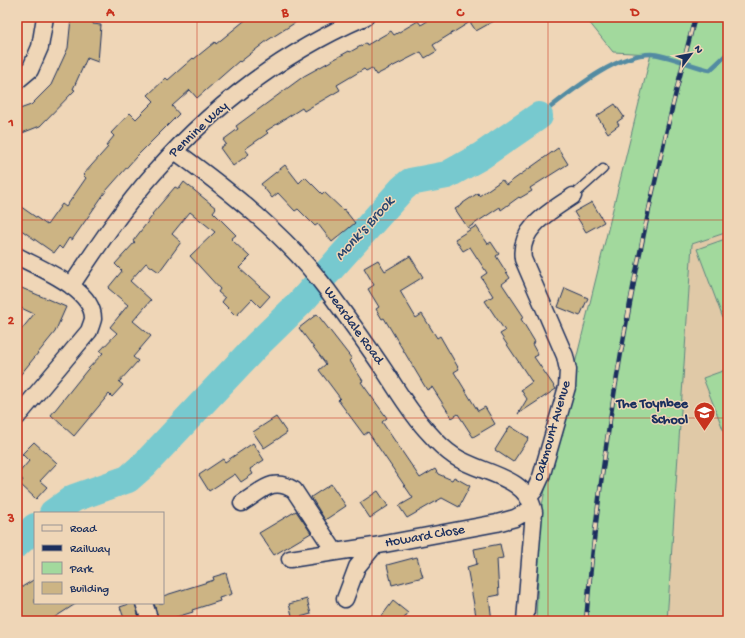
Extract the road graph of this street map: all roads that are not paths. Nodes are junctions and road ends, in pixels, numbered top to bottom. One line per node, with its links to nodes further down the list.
1 (45, 17): 3 (street)
2 (365, 17): 4 (street, Pennine Way)
3 (17, 82)
4 (175, 151): 8 (street, Pennine Way); 11 (street, Weardale Road)
5 (603, 169): 6 (lane)
6 (573, 196): 11 (street, Oakmount Avenue)
7 (17, 256): 8 (street)
8 (71, 286): 9 (street)
9 (17, 417)
10 (242, 503): 13 (street)
11 (531, 503): 12 (street, Howard Close); 18 (street)
12 (374, 546): 13 (street); 15 (street, Howard Close)
13 (335, 552): 14 (street)
14 (290, 559)
15 (345, 599)
16 (144, 604): 17 (street)
17 (150, 621)
18 (525, 621)

